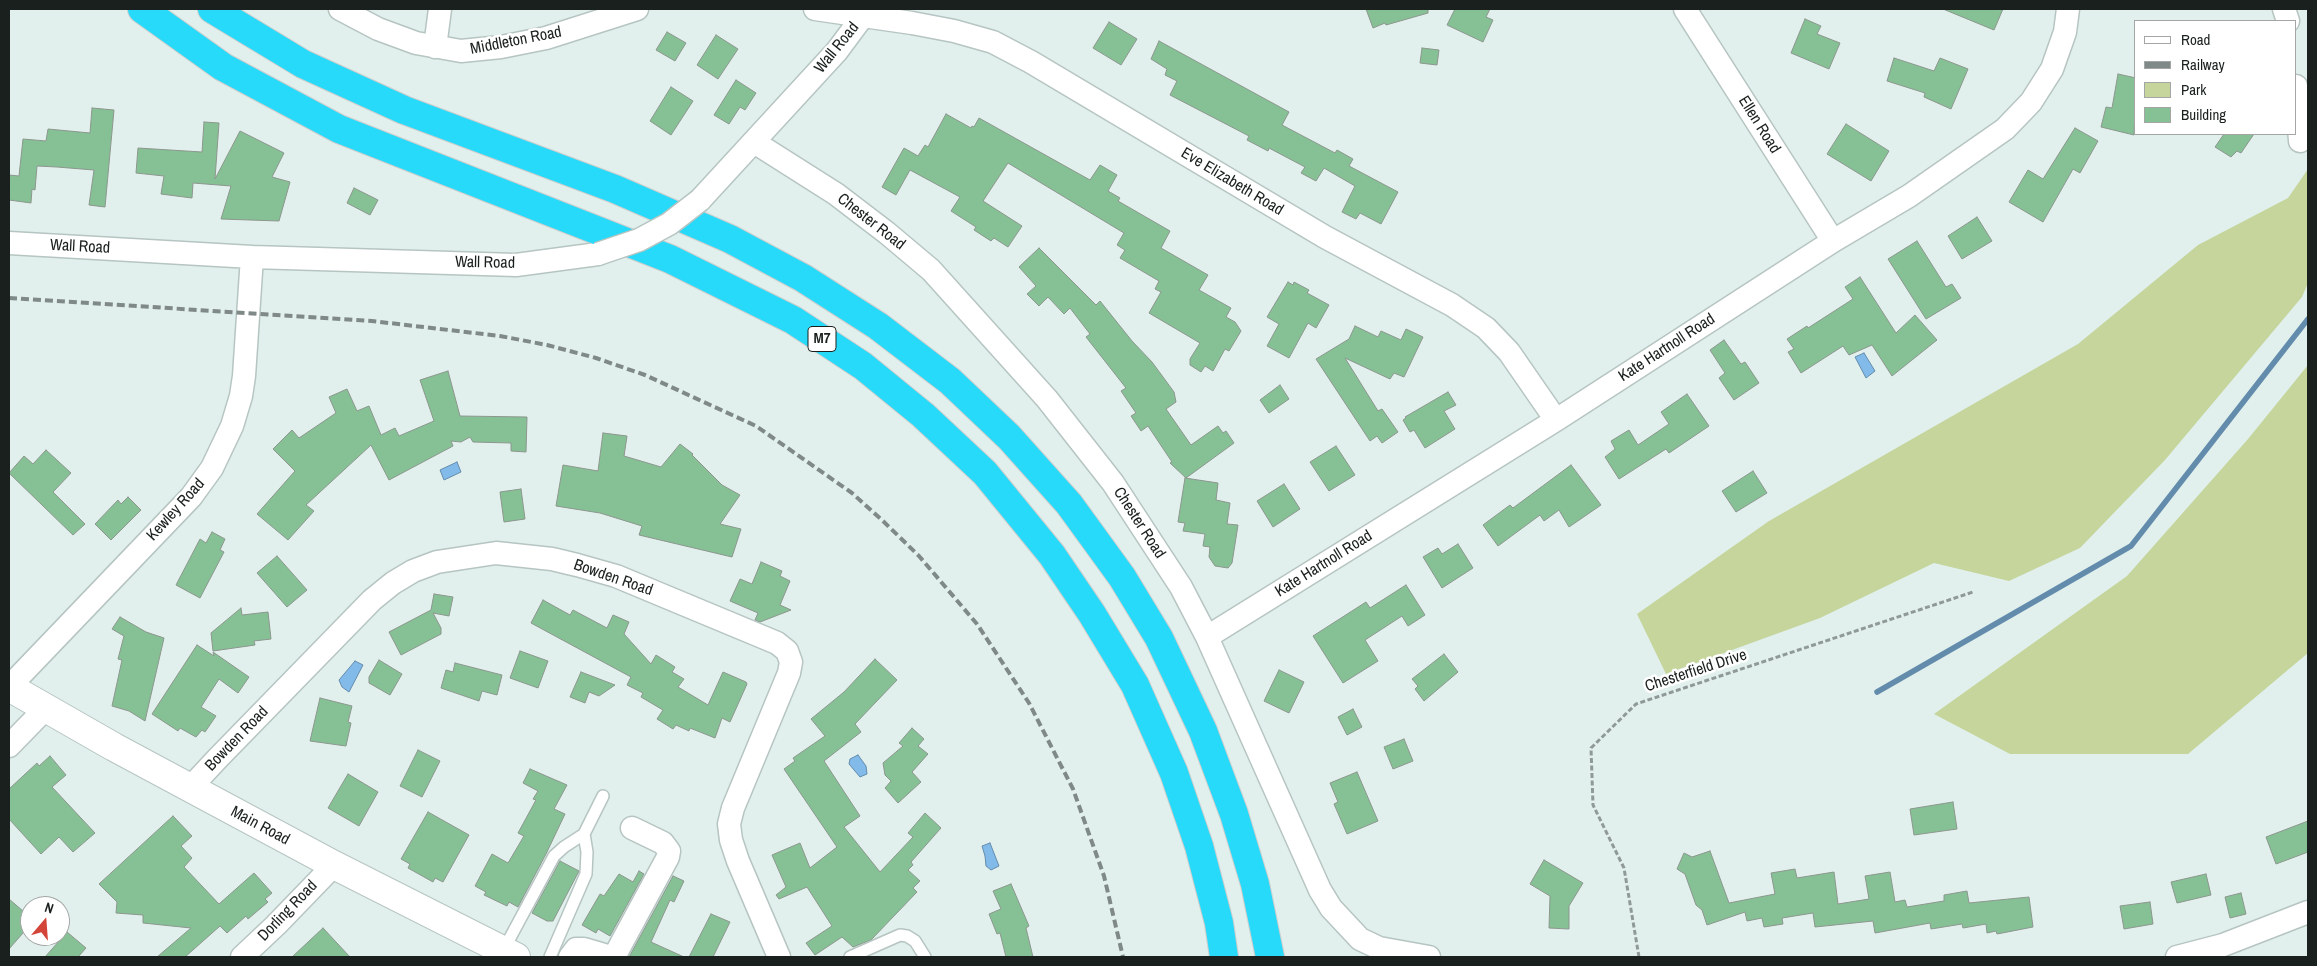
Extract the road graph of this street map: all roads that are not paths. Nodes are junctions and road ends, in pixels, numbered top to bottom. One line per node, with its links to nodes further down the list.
1 (142, 9): 36 (highway, M7)
2 (212, 9): 37 (highway, M7)
3 (340, 9): 10 (street, Middleton Road)
4 (440, 9): 10 (street)
5 (637, 9): 10 (street, Middleton Road)
6 (815, 9): 9 (street)
7 (1685, 9): 14 (street, Ellen Road)
8 (2068, 9): 14 (street, Kate Hartnoll Road)
9 (863, 16): 13 (street, Wall Road); 17 (street, Eve Elizabeth Road)
10 (435, 47)
11 (2297, 100): 12 (street)
12 (2300, 141)
13 (754, 142): 16 (street, Wall Road, bridge); 18 (street, Chester Road)
14 (1832, 241): 17 (street, Kate Hartnoll Road)
15 (9, 243): 16 (street, Wall Road)
16 (252, 257): 19 (street, Kewley Road)
17 (1556, 420): 18 (street, Kate Hartnoll Road)
18 (1207, 637): 38 (street, Chester Road)
19 (9, 687): 20 (main road, Main Road)
20 (47, 707): 21 (street); 22 (main road, Main Road)
21 (9, 746)
22 (190, 788): 26 (main road, Main Road); 33 (street, Bowden Road)
23 (602, 796): 25 (lane)
24 (632, 828): 32 (street)
25 (584, 834): 28 (lane); 30 (lane)
26 (334, 865): 28 (main road, Main Road); 29 (street, Dorling Road)
27 (2308, 912): 39 (street)
28 (510, 954)
29 (242, 957)
30 (550, 957)
31 (570, 957): 32 (street)
32 (612, 957)
33 (779, 957)
34 (850, 957): 35 (lane)
35 (925, 957)
36 (1224, 957)
37 (1270, 957)
38 (1429, 957)
39 (2177, 957)

